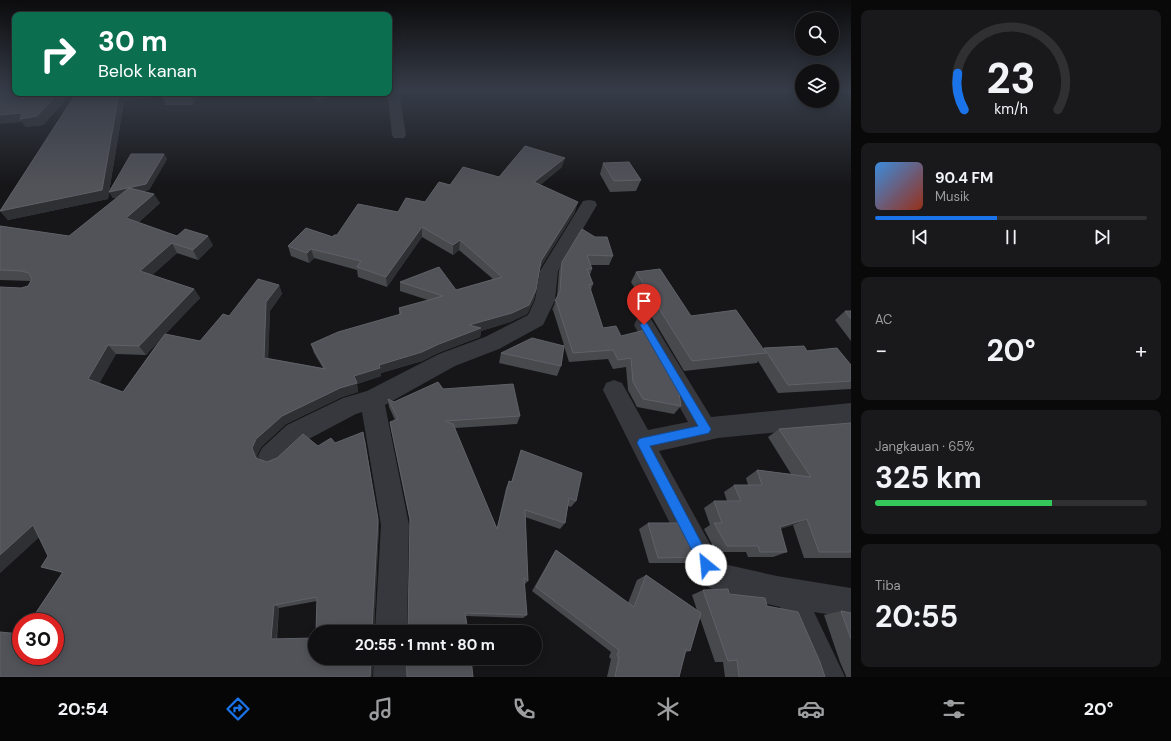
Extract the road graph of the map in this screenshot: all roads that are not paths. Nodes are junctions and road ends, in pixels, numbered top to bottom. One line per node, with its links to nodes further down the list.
1 (397, 122): 2 (street)
2 (399, 135)
3 (589, 205): 6 (street)
4 (644, 325): 8 (street)
5 (614, 390): 9 (street)
6 (372, 400): 10 (street); 13 (street)
7 (851, 414): 8 (street)
8 (705, 429): 9 (street)
9 (642, 443): 11 (street)
10 (271, 456)
11 (790, 593): 12 (street); 16 (street)
12 (851, 603)
13 (391, 625)
14 (390, 665): 15 (street)
15 (390, 677)
16 (828, 677)

